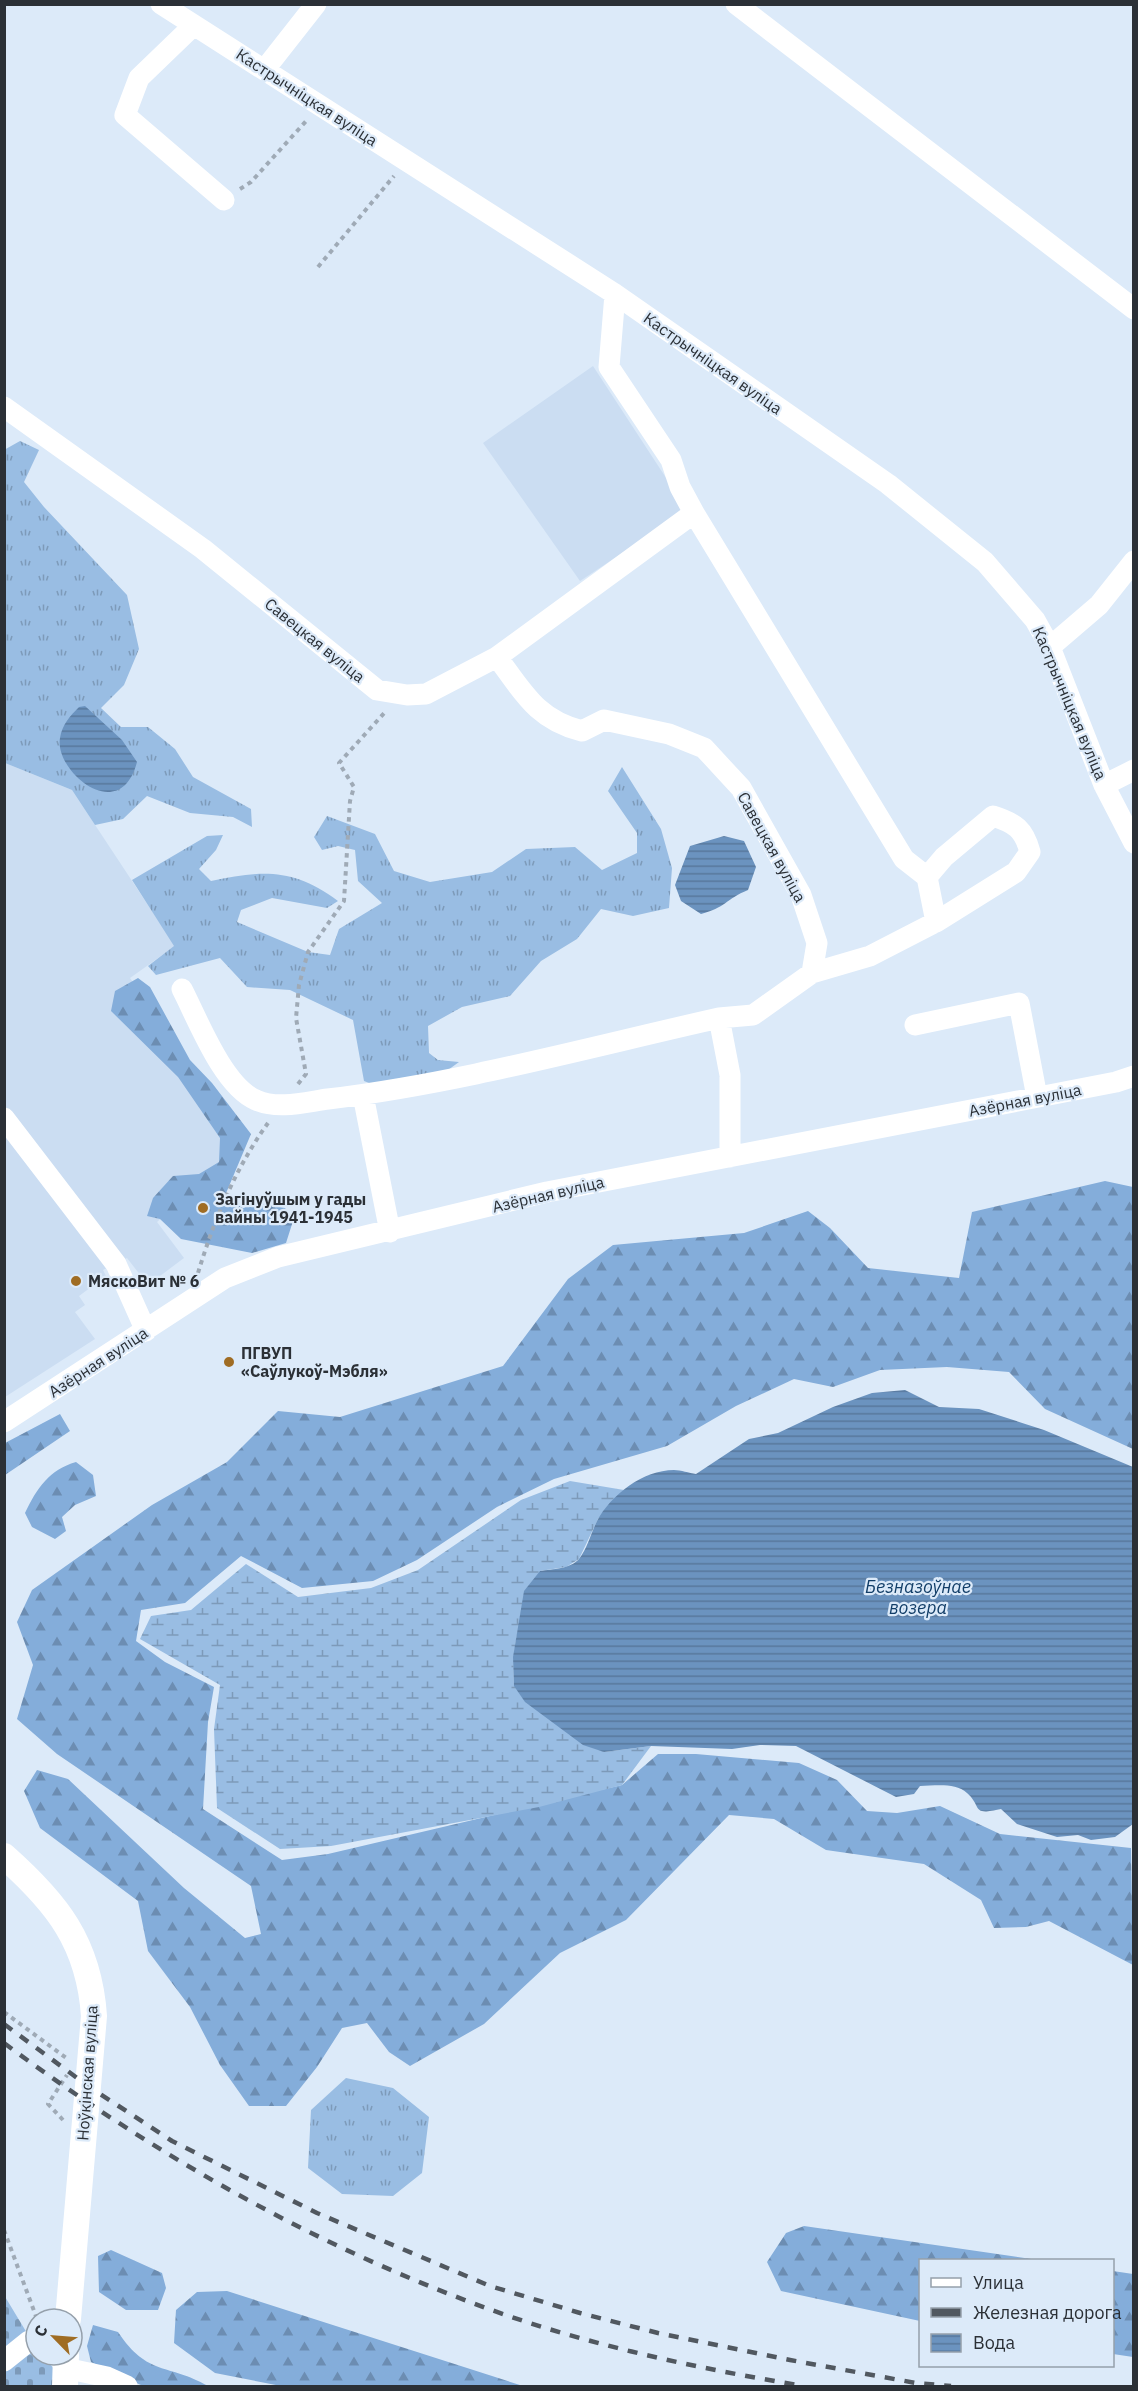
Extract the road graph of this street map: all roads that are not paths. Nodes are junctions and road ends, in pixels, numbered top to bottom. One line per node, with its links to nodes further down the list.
1 (161, 4): 4 (street, Кастрычніцкая вуліца)
2 (316, 4): 5 (street)
3 (736, 4): 8 (street)
4 (194, 25): 5 (street, Кастрычніцкая вуліца); 6 (street)
5 (265, 69): 7 (street, Кастрычніцкая вуліца)
6 (224, 200)
7 (615, 294): 10 (street); 12 (street, Кастрычніцкая вуліца)
8 (1134, 309)
9 (4, 407): 13 (street, Савецкая вуліца)
10 (694, 513): 13 (street); 17 (street)
11 (1134, 561): 12 (street)
12 (1050, 647): 15 (street, Кастрычніцкая вуліца)
13 (497, 657): 19 (street, Савецкая вуліца)
14 (1134, 770): 15 (street)
15 (1104, 785): 16 (street, Кастрычніцкая вуліца)
16 (1134, 843)
17 (927, 877): 18 (street); 18 (street)
18 (936, 922): 19 (street)
19 (812, 973): 21 (street)
20 (182, 989): 24 (street)
21 (719, 1018): 24 (street); 27 (street)
22 (915, 1025): 25 (street)
23 (1134, 1076): 25 (street, Азёрная вуліца)
24 (363, 1095): 28 (street)
25 (1037, 1097): 27 (street, Азёрная вуліца)
26 (4, 1118): 29 (street)
27 (730, 1157): 28 (street, Азёрная вуліца)
28 (390, 1232): 29 (street, Азёрная вуліца)
29 (146, 1331): 30 (street, Азёрная вуліца)
30 (4, 1422)
31 (4, 1856): 32 (main road, Ноўкінская вуліца)
32 (69, 2307)
33 (24, 2345): 34 (street)
34 (4, 2361)
35 (65, 2370): 36 (street)
36 (127, 2386)

